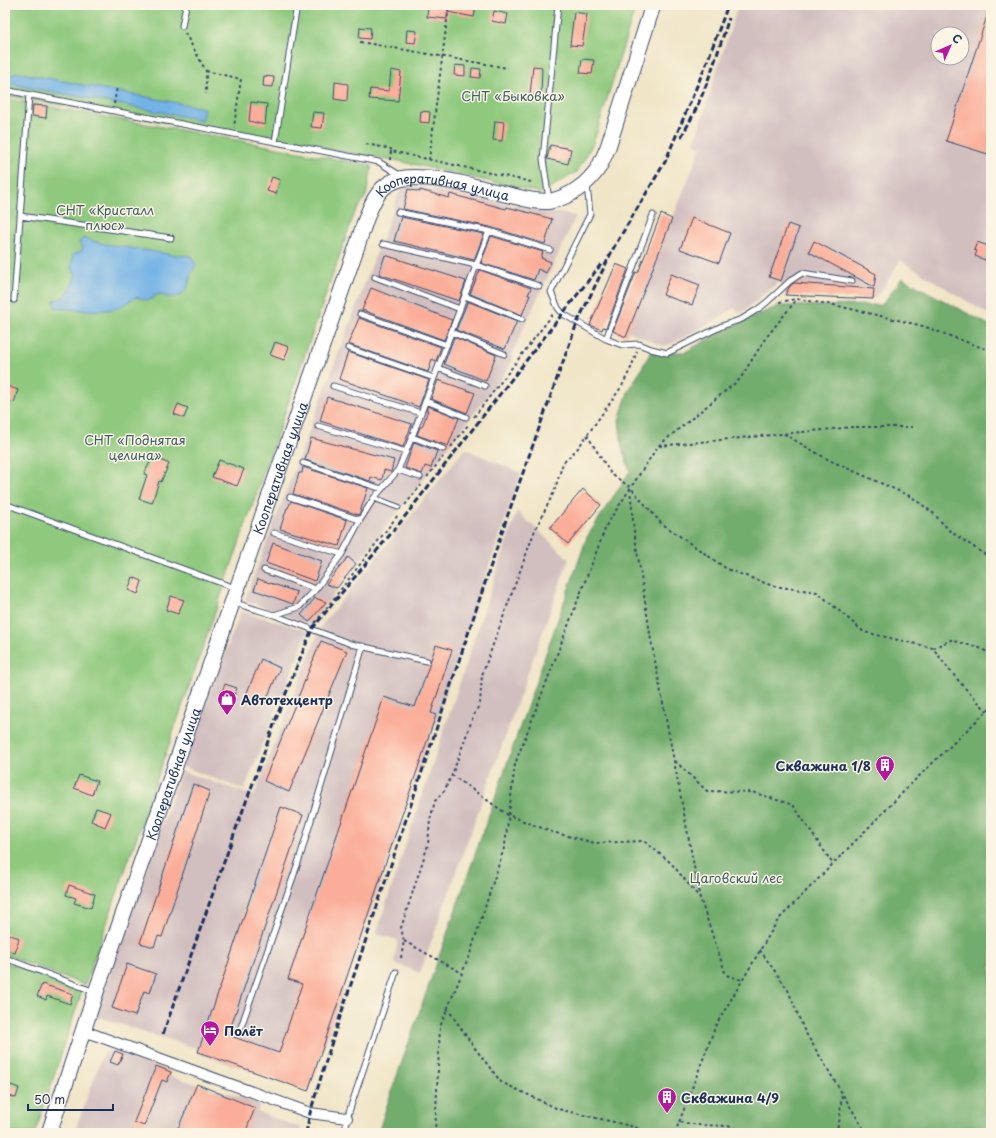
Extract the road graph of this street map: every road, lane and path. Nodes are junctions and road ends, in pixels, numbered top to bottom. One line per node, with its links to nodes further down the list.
1 (186, 5): 6 (lane)
2 (297, 5): 17 (lane)
3 (449, 5): 8 (path)
4 (558, 5): 25 (lane)
5 (653, 5): 24 (main road, Кооперативная улица)
6 (182, 26): 10 (path)
7 (360, 42): 8 (path)
8 (442, 56): 9 (path); 20 (path)
9 (508, 68)
10 (206, 71): 13 (path); 16 (path)
11 (117, 87): 15 (path)
12 (5, 90): 14 (lane)
13 (206, 94)
14 (29, 95): 16 (lane); 28 (lane)
15 (114, 105)
16 (233, 134): 17 (lane)
17 (275, 142): 22 (lane)
18 (366, 144): 19 (path)
19 (391, 152): 20 (path); 21 (path)
20 (429, 160): 23 (path)
21 (389, 164)
22 (404, 178): 25 (main road, Кооперативная улица); 84 (main road, Кооперативная улица)
23 (531, 182)
24 (587, 182): 25 (main road, Кооперативная улица); 41 (lane)
25 (549, 201)
26 (398, 212): 29 (lane)
27 (653, 215): 46 (lane)
28 (20, 216): 30 (lane); 39 (lane)
29 (489, 231): 32 (lane); 33 (lane)
30 (171, 238)
31 (383, 244): 33 (lane)
32 (550, 250)
33 (476, 265): 36 (lane); 37 (lane)
34 (374, 277): 42 (lane)
35 (852, 281): 40 (lane)
36 (539, 286)
37 (465, 296): 42 (lane); 44 (lane)
38 (797, 299): 40 (path); 50 (path); 64 (path)
39 (14, 300)
40 (766, 303): 47 (lane)
41 (558, 308): 46 (lane); 70 (path)
42 (460, 309): 45 (lane)
43 (360, 314): 48 (lane)
44 (522, 319)
45 (451, 332): 48 (lane); 51 (lane)
46 (606, 339): 47 (lane)
47 (639, 344): 62 (path)
48 (447, 345): 52 (lane)
49 (348, 348): 53 (lane)
50 (991, 350)
51 (504, 354)
52 (438, 368): 53 (lane); 55 (lane)
53 (434, 378): 56 (lane)
54 (333, 386): 57 (lane)
55 (485, 386)
56 (426, 401): 57 (lane); 58 (lane)
57 (421, 413): 63 (lane)
58 (466, 417)
59 (318, 426): 66 (lane)
60 (913, 427): 61 (path)
61 (783, 434): 64 (path); 81 (path)
62 (587, 435): 72 (path); 94 (path)
63 (412, 437): 65 (lane); 66 (lane)
64 (658, 446): 72 (path)
65 (443, 449)
66 (406, 452): 68 (lane)
67 (303, 463): 73 (lane)
68 (398, 470): 69 (lane); 73 (lane)
69 (420, 477)
70 (427, 478)
71 (422, 484): 86 (path)
72 (630, 487): 88 (path); 93 (path); 95 (path)
73 (382, 489): 75 (lane)
74 (290, 497): 78 (lane)
75 (374, 498): 77 (lane); 78 (lane)
76 (5, 504): 84 (lane)
77 (398, 507)
78 (360, 520): 80 (lane)
79 (274, 533): 80 (lane)
80 (342, 554): 83 (lane)
81 (991, 558)
82 (264, 570): 83 (lane)
83 (316, 589): 85 (lane)
84 (234, 595): 85 (lane); 105 (main road, Кооперативная улица)
85 (274, 615): 86 (lane)
86 (310, 628): 87 (lane)
87 (363, 646): 90 (lane); 107 (lane)
88 (933, 648): 89 (path); 92 (path)
89 (991, 656)
90 (427, 661)
91 (991, 707): 92 (path)
92 (987, 711): 96 (path)
93 (674, 760): 96 (path); 97 (path)
94 (452, 775): 95 (path); 98 (path)
95 (508, 815): 97 (path); 103 (path)
96 (833, 864): 99 (path)
97 (700, 898): 104 (path)
98 (404, 941): 101 (path); 103 (path)
99 (760, 950): 104 (path); 109 (path)
100 (5, 958): 105 (lane)
101 (401, 958)
102 (396, 972): 110 (lane)
103 (462, 973): 106 (path)
104 (742, 980): 111 (path)
105 (96, 992): 108 (main road, Кооперативная улица)
106 (447, 1008): 114 (path); 115 (path)
107 (241, 1027)
108 (84, 1031): 110 (street); 112 (main road, Кооперативная улица)
109 (842, 1092): 118 (path); 119 (path)
110 (347, 1118): 113 (lane)
111 (680, 1122): 116 (path); 117 (path)
112 (49, 1133)
113 (346, 1133)
114 (435, 1133)
115 (647, 1133)
116 (676, 1133)
117 (750, 1133)
118 (834, 1133)
119 (866, 1133)

